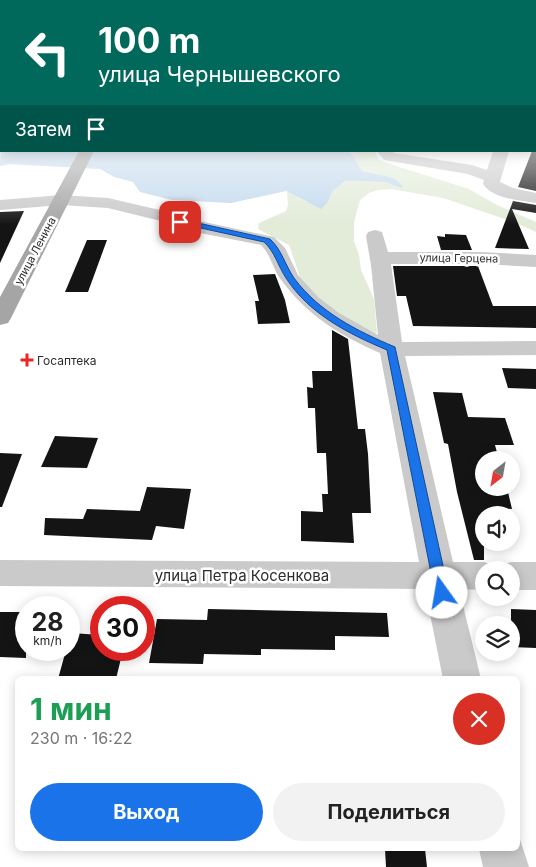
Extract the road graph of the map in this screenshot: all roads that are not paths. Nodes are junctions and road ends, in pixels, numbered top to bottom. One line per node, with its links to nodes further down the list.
1 (86, 152): 5 (main road, улица Ленина)
2 (385, 152): 4 (street)
3 (501, 152): 4 (street)
4 (492, 178): 6 (street)
5 (65, 192): 7 (street); 9 (main road, улица Ленина); 11 (street)
6 (536, 198)
7 (0, 205)
8 (536, 261): 11 (street, улица Герцена)
9 (0, 318)
10 (536, 348): 11 (street)
11 (392, 349): 13 (street)
12 (0, 573): 13 (street, улица Петра Косенкова)
13 (438, 576): 14 (street, улица Петра Косенкова); 17 (street)
14 (475, 576)
15 (520, 576): 16 (street)
16 (536, 576)
17 (461, 676)
18 (502, 851): 19 (street)
19 (506, 867)

